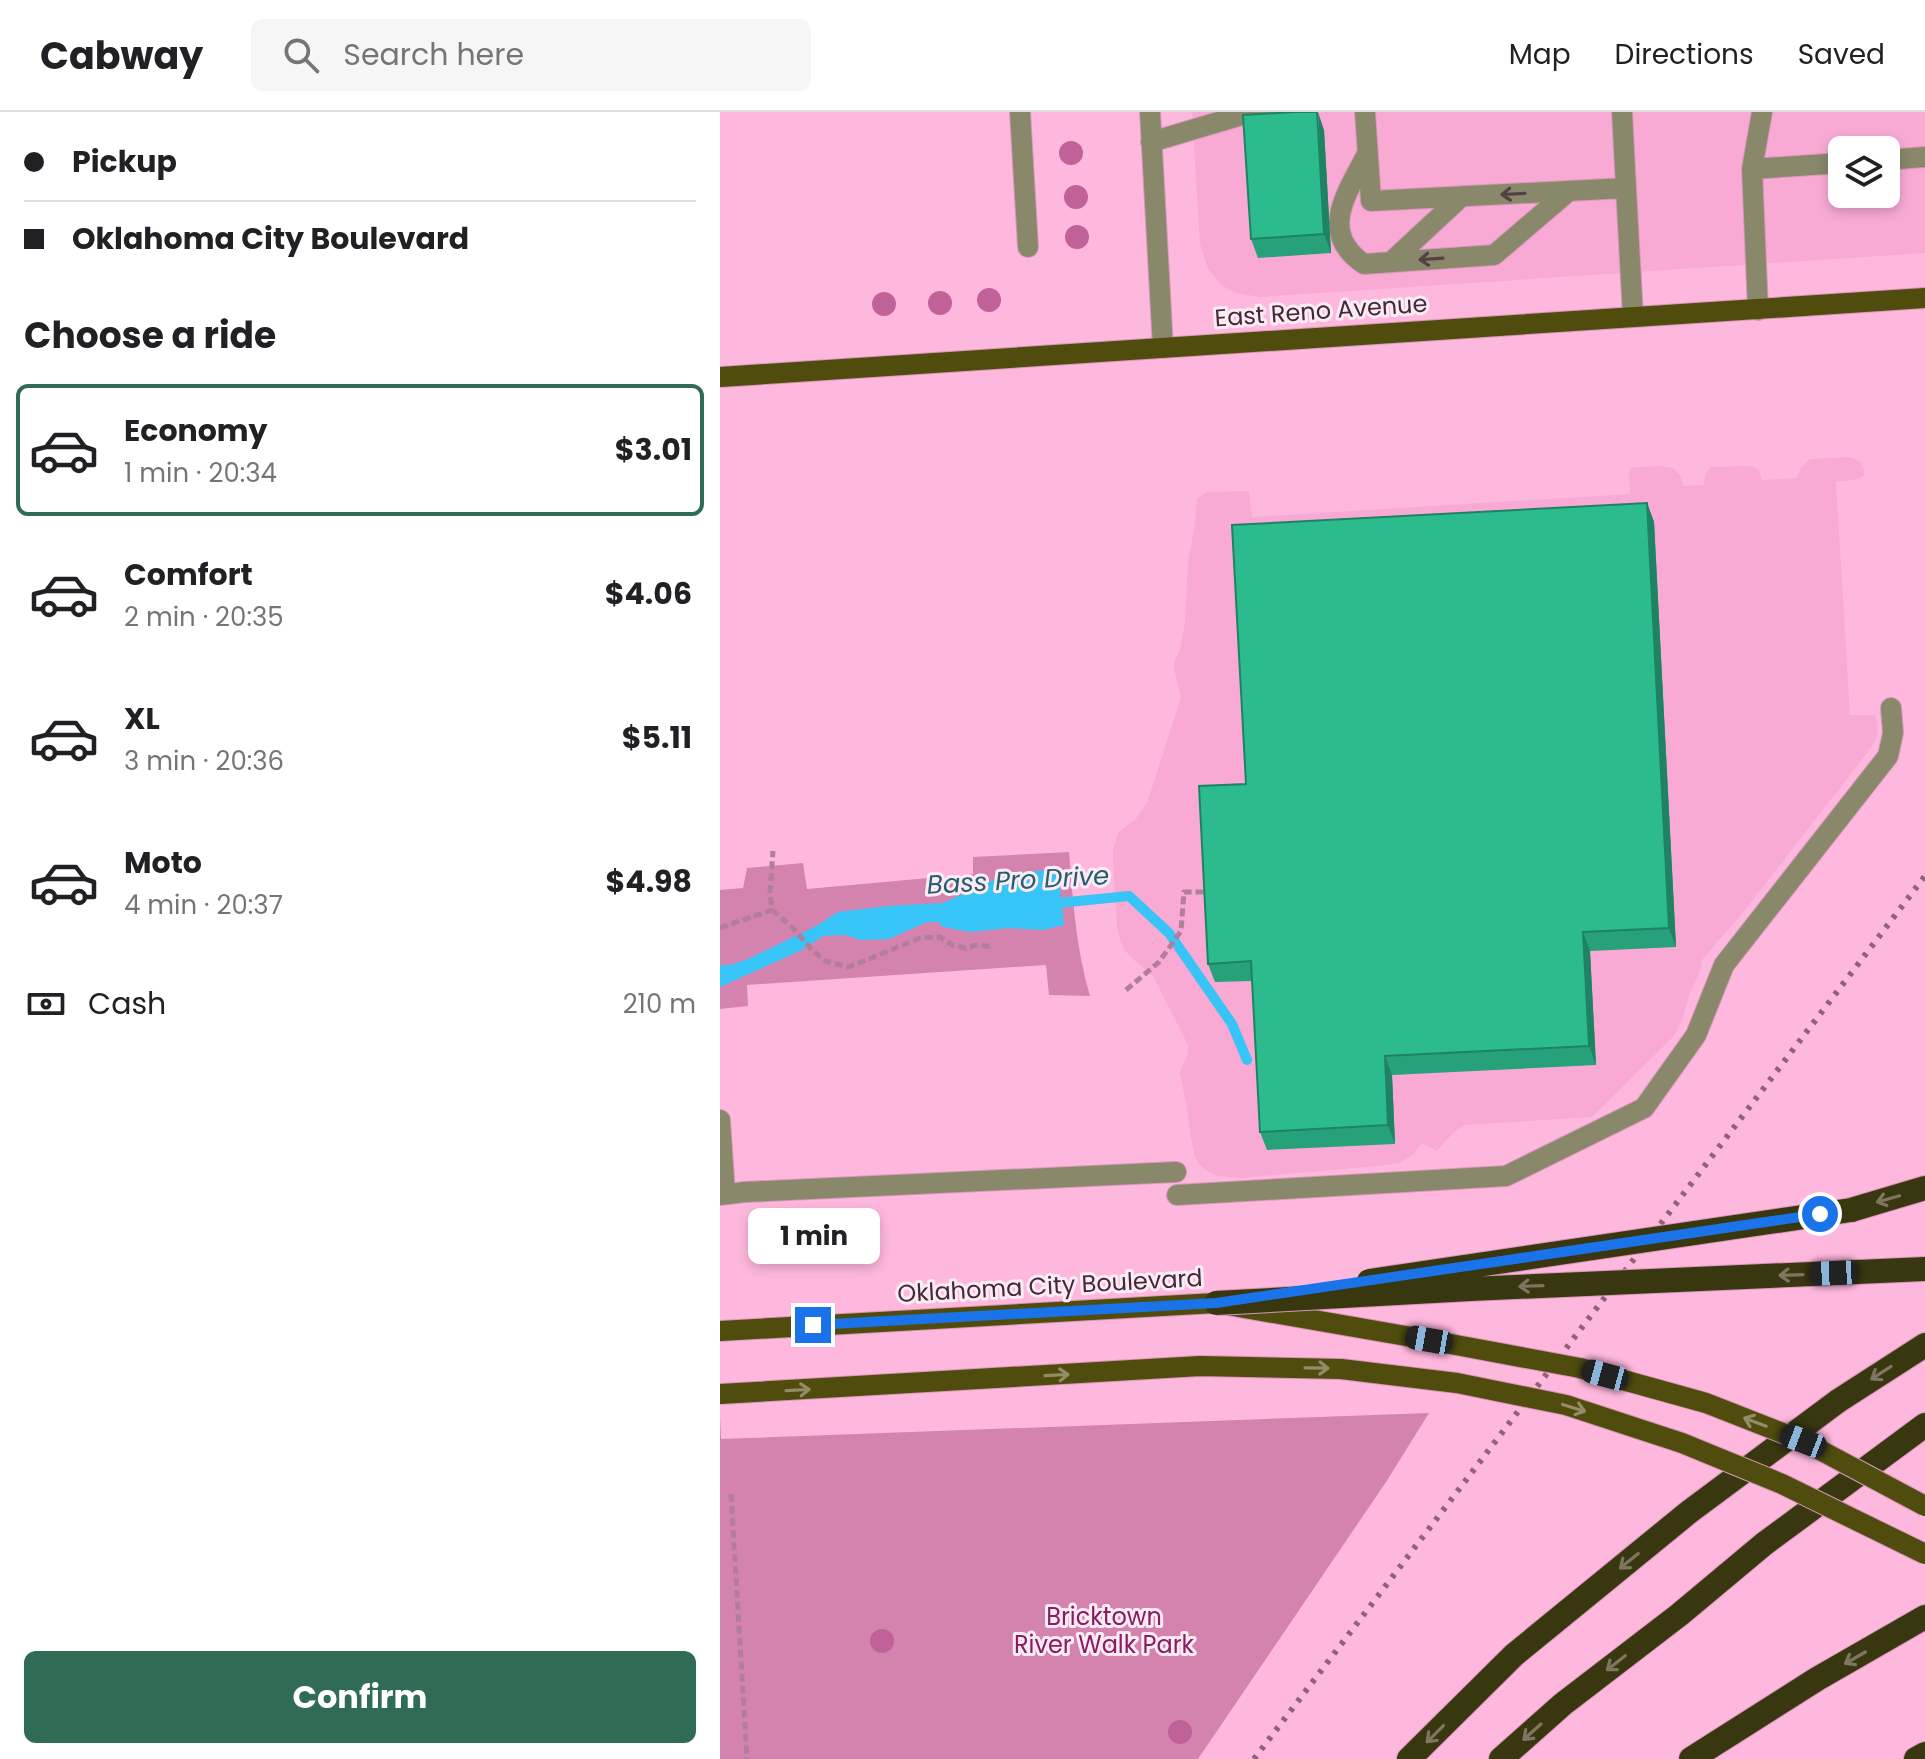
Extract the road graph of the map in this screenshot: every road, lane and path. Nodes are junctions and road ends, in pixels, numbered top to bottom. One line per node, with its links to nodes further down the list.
1 (1020, 112): 16 (street)
2 (1150, 112): 7 (street)
3 (1288, 112): 7 (street)
4 (1365, 112): 8 (street)
5 (1622, 112): 13 (street)
6 (1762, 112): 12 (street)
7 (1151, 142): 21 (street)
8 (1368, 154): 15 (street); 17 (street)
9 (1925, 157): 10 (street)
10 (1900, 159)
11 (1828, 164): 12 (street)
12 (1752, 169): 19 (street)
13 (1626, 188): 14 (street); 20 (street)
14 (1569, 191): 15 (street, one-way to 15); 17 (street, one-way to 17)
15 (1462, 196): 17 (street)
16 (1028, 247)
17 (1391, 262)
18 (1925, 298): 19 (main road, East Reno Avenue)
19 (1758, 310): 20 (main road, East Reno Avenue)
20 (1633, 317): 21 (main road, East Reno Avenue)
21 (1163, 348): 22 (main road, East Reno Avenue)
22 (720, 377)
23 (1891, 708): 34 (street)
24 (773, 851): 26 (path)
25 (1211, 892): 29 (path)
26 (772, 910): 27 (path); 28 (path)
27 (720, 928)
28 (993, 947)
29 (1126, 990)
30 (720, 1120): 33 (street)
31 (1176, 1172): 33 (street)
32 (1925, 1188): 36 (highway, one-way to 36, bridge)
33 (722, 1194)
34 (1177, 1195)
35 (1925, 1269): 36 (highway, one-way to 36, bridge)
36 (1216, 1303): 37 (main road, Oklahoma City Boulevard); 42 (main road, Oklahoma City Boulevard, one-way to 36, bridge)
37 (720, 1331)
38 (1925, 1345): 47 (highway, one-way to 47)
39 (720, 1394): 43 (main road, one-way to 43, bridge)
40 (1925, 1425): 48 (highway, one-way to 48)
41 (731, 1494): 46 (path)
42 (1925, 1506)
43 (1925, 1554)
44 (1925, 1617): 49 (highway, one-way to 49)
45 (1925, 1754): 50 (highway)
46 (747, 1759)
47 (1409, 1759)
48 (1501, 1759)
49 (1691, 1759)
50 (1916, 1759)

